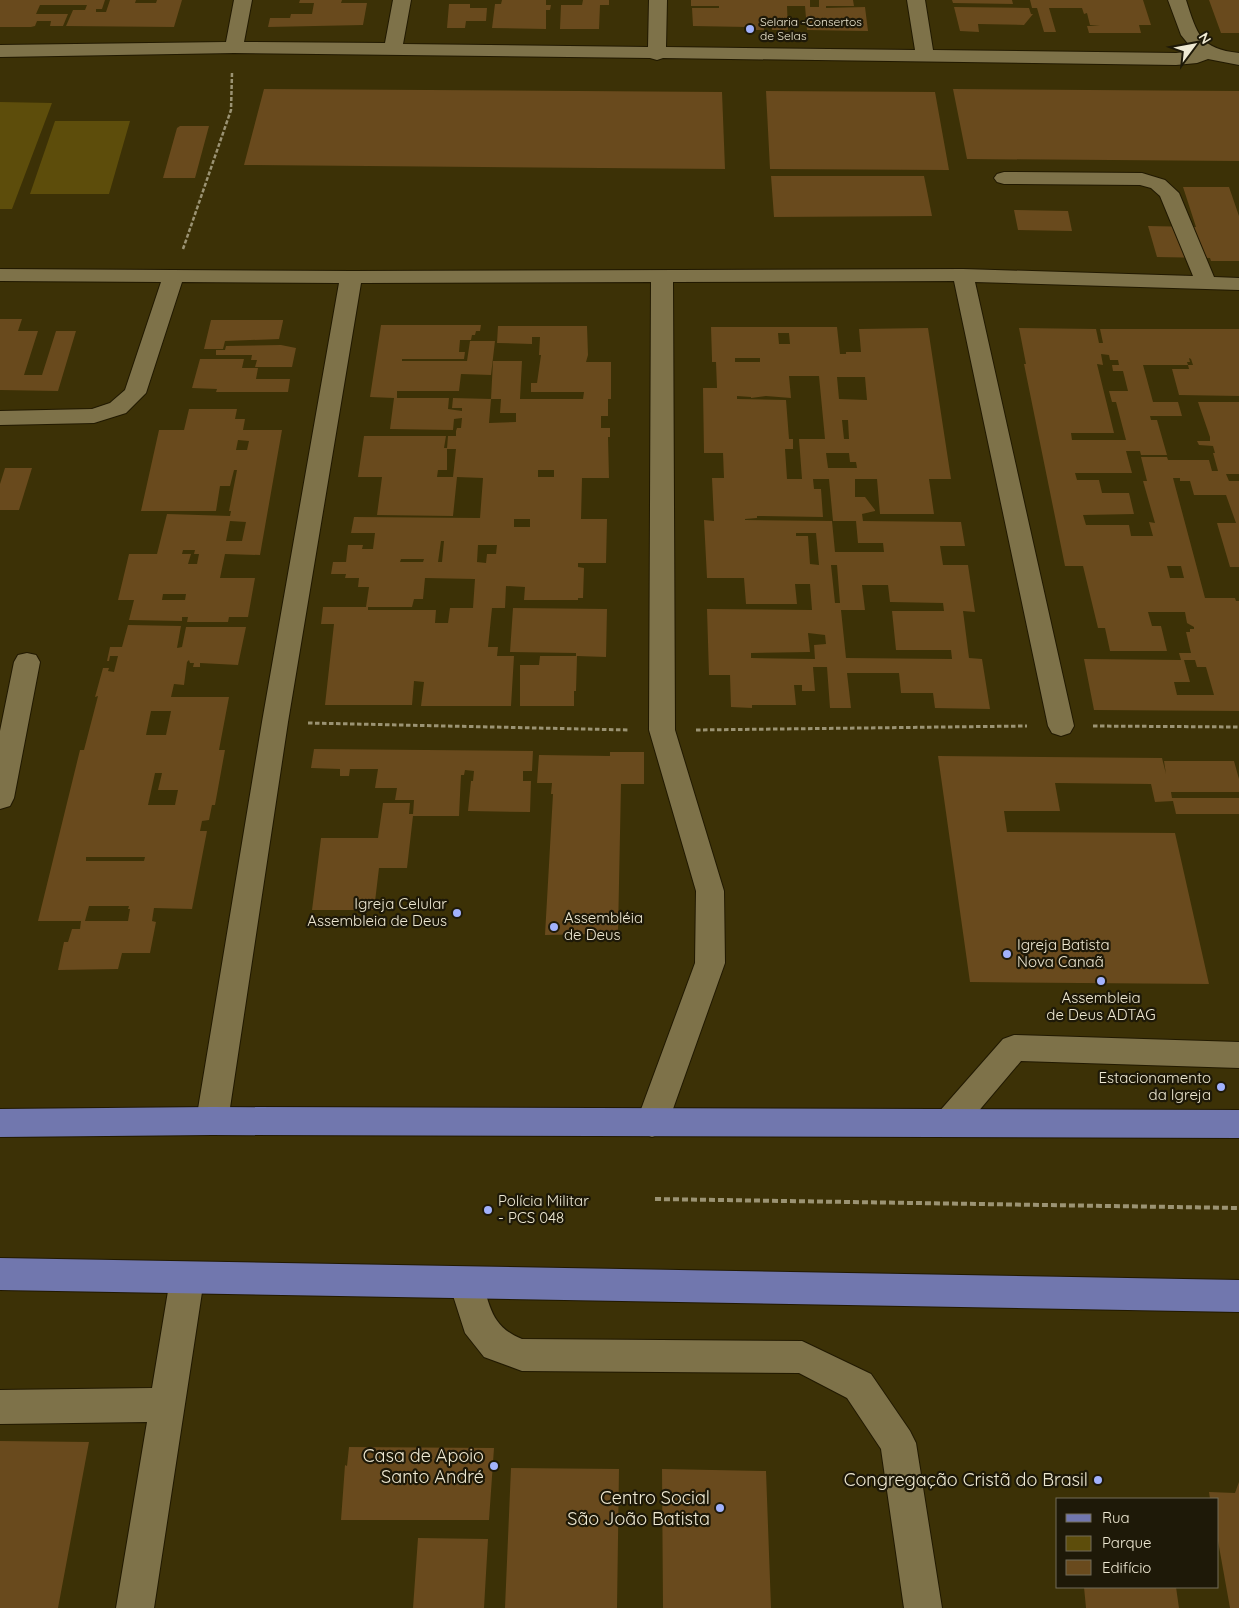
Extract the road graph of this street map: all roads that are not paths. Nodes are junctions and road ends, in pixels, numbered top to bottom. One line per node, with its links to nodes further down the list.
1 (243, 0): 6 (street)
2 (402, 0): 7 (street)
3 (658, 0): 10 (street)
4 (916, 0): 11 (street)
5 (1177, 0): 9 (street)
6 (234, 47): 7 (street); 8 (street)
7 (393, 50): 10 (street)
8 (0, 51)
9 (1206, 52): 11 (street); 12 (street)
10 (657, 54): 11 (street)
11 (925, 56)
12 (1239, 59)
13 (1004, 178): 19 (street)
14 (0, 275): 16 (street)
15 (963, 275): 18 (street); 19 (street); 23 (street)
16 (174, 276): 17 (street); 21 (street)
17 (351, 276): 18 (street); 26 (street)
18 (662, 276): 27 (street)
19 (1206, 283): 20 (street)
20 (1239, 284)
21 (0, 418)
22 (26, 662): 24 (street)
23 (1061, 726)
24 (0, 798)
25 (1239, 1055): 28 (street)
26 (212, 1121): 27 (main road); 30 (main road)
27 (652, 1122): 28 (main road)
28 (949, 1123): 29 (main road)
29 (1239, 1124)
30 (5, 1126)
31 (0, 1274): 32 (main road)
32 (186, 1279): 33 (main road); 35 (street)
33 (466, 1283): 34 (main road); 38 (street)
34 (1239, 1296)
35 (167, 1405): 36 (street); 37 (street)
36 (0, 1407)
37 (135, 1608)
38 (923, 1608)

